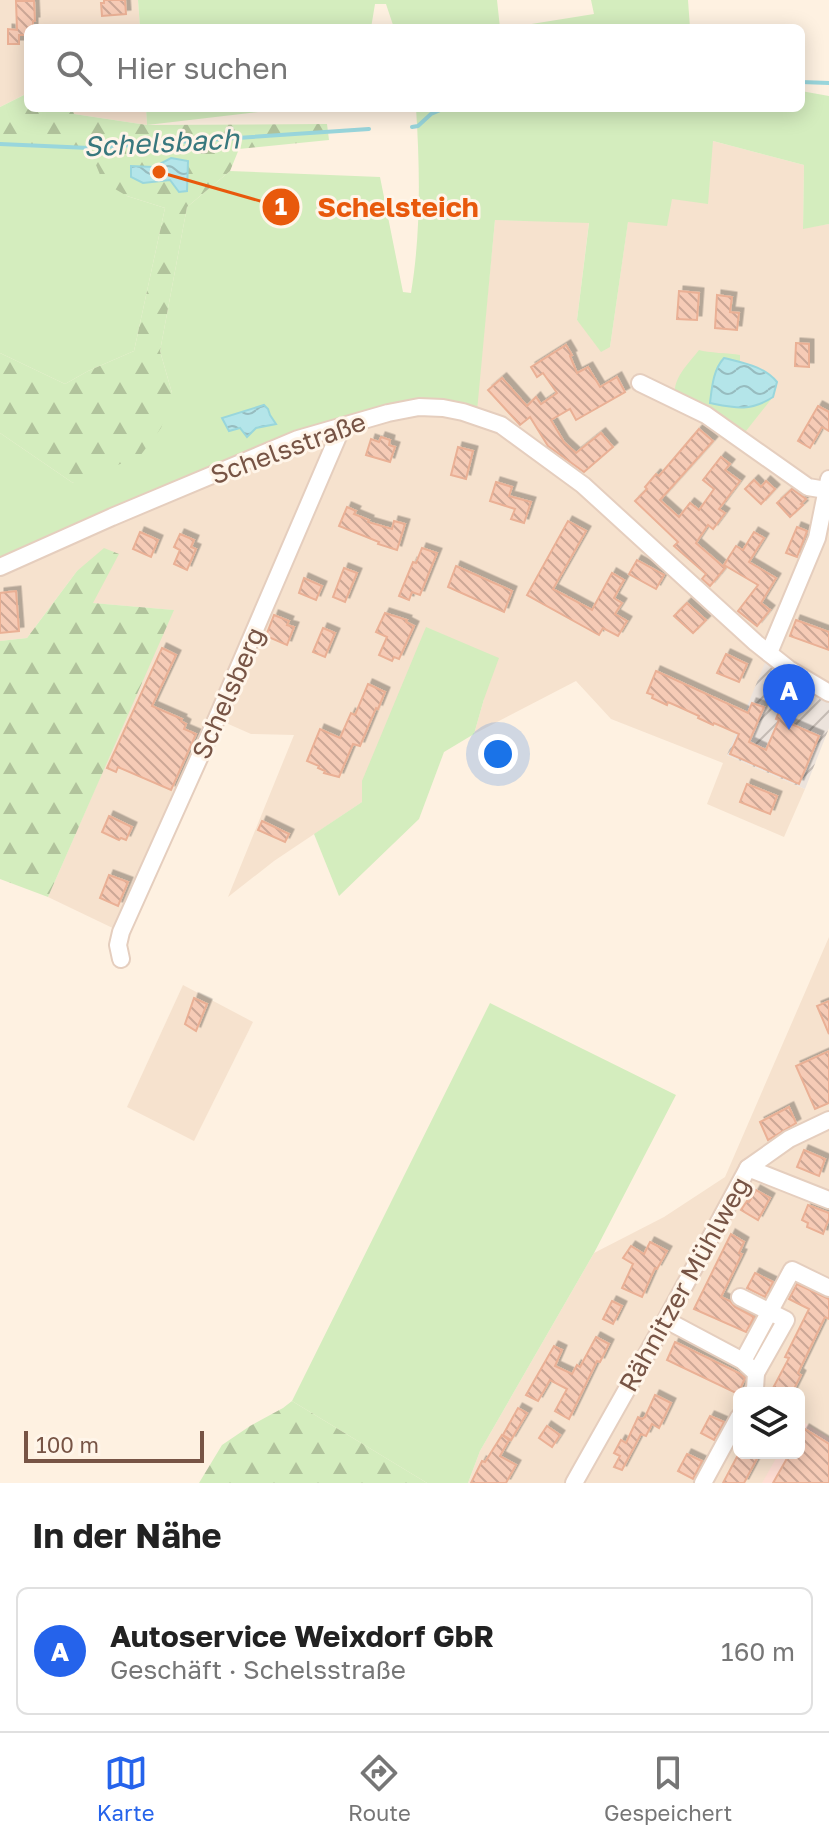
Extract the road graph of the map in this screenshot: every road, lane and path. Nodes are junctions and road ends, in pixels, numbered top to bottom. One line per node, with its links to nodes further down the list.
1 (640, 383): 3 (street)
2 (342, 427): 4 (street, Schelsstraße); 5 (street, Schelsstraße); 7 (street, Schelsberg)
3 (827, 484): 5 (street)
4 (0, 567)
5 (769, 653): 6 (street, Schelsstraße)
6 (829, 693)
7 (121, 959)
8 (829, 1120): 9 (street, Rähnitzer Mühlweg)
9 (748, 1168): 10 (street); 14 (street, Rähnitzer Mühlweg)
10 (829, 1200)
11 (829, 1288): 13 (street)
12 (740, 1297): 13 (street)
13 (771, 1312): 15 (street)
14 (666, 1320): 15 (street); 18 (street, Rähnitzer Mühlweg)
15 (750, 1367): 16 (street)
16 (755, 1387)
17 (733, 1428): 19 (street)
18 (574, 1483)
19 (703, 1483)

